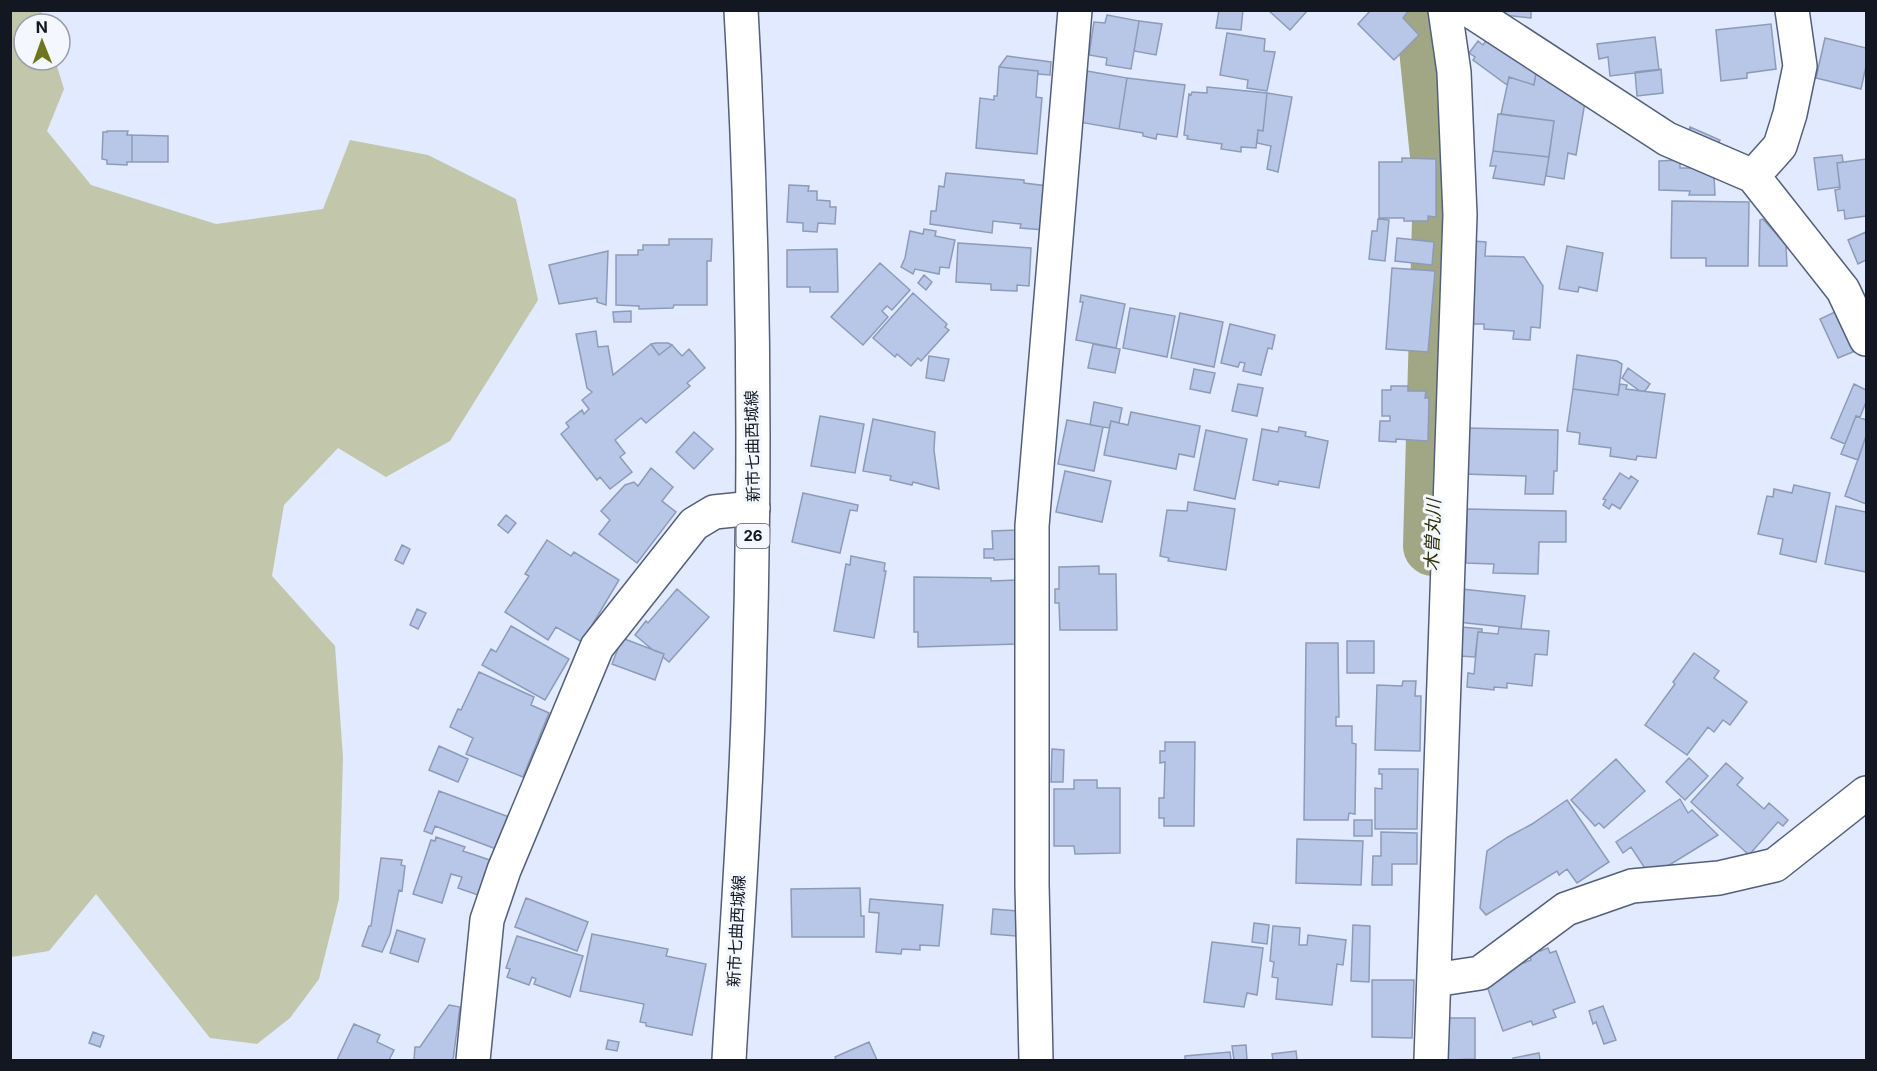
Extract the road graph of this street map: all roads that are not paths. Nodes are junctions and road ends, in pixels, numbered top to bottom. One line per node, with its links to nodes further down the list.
1 (741, 10): 8 (street, 新市七曲西城線 / 26)
2 (1075, 10): 13 (street)
3 (1445, 10): 10 (street)
4 (1469, 10): 6 (street)
5 (1792, 10): 6 (street)
6 (1753, 176): 7 (street)
7 (1866, 339)
8 (753, 508): 11 (street); 12 (street, 新市七曲西城線 / 26)
9 (1866, 794): 10 (street)
10 (1434, 980): 14 (street)
11 (474, 1060)
12 (729, 1060)
13 (1036, 1060)
14 (1431, 1060)

